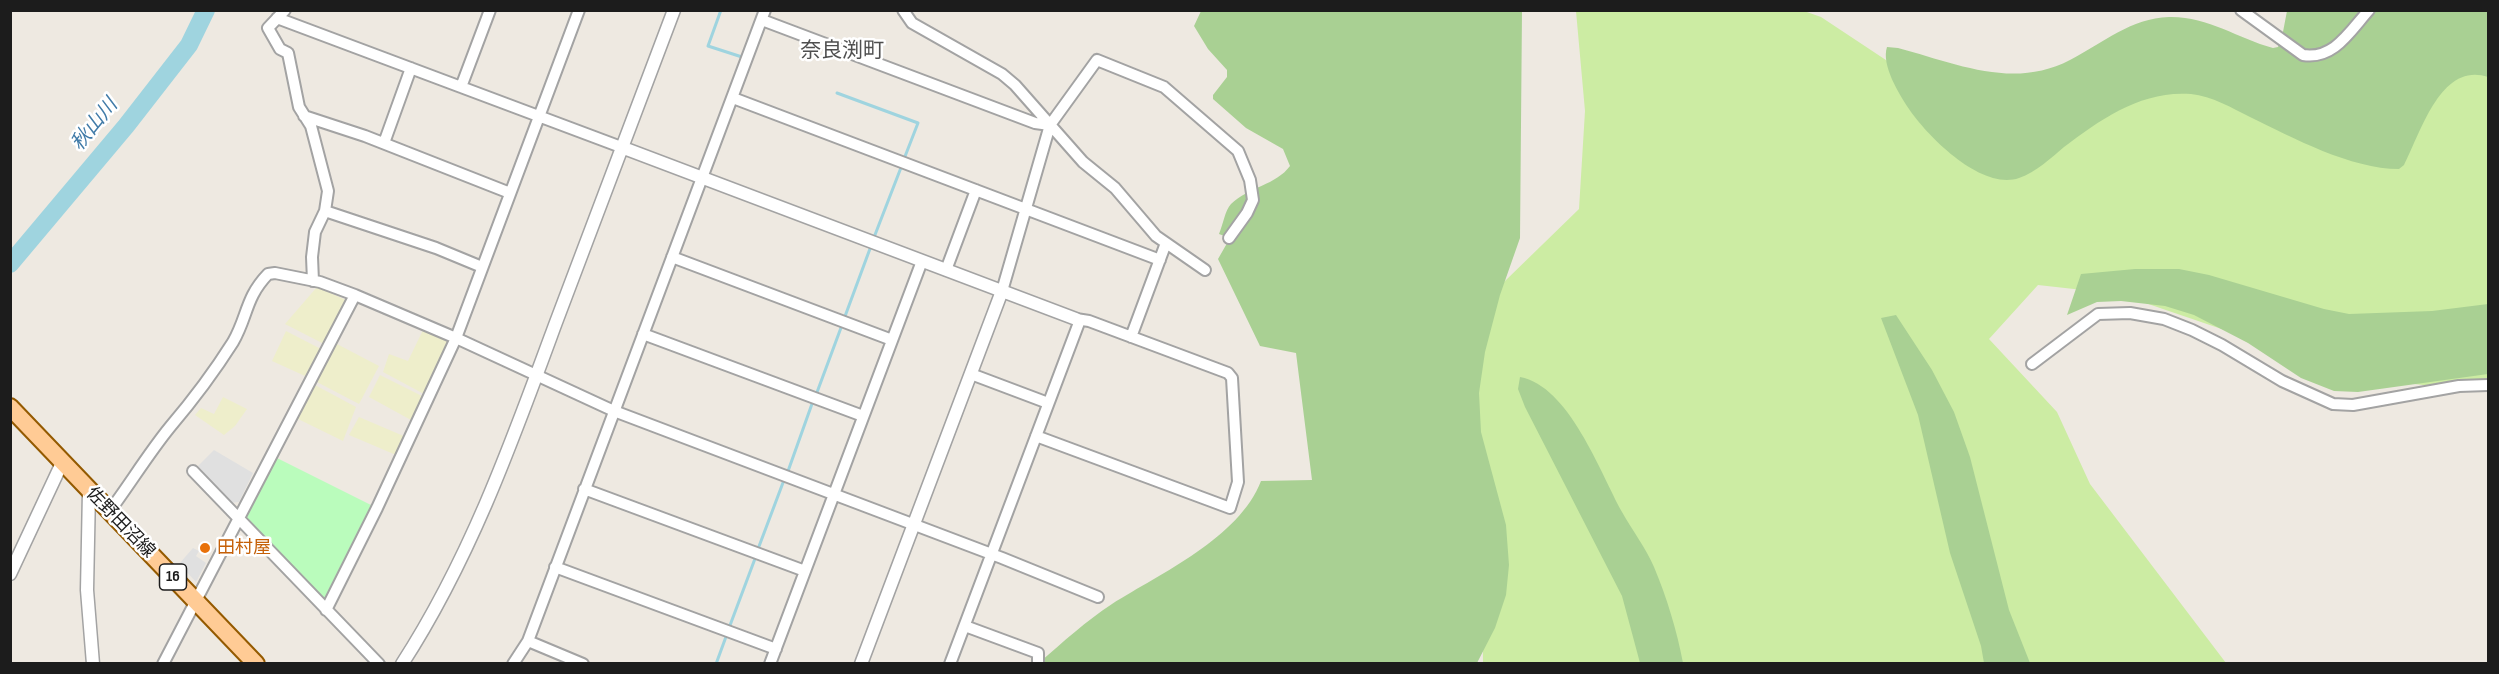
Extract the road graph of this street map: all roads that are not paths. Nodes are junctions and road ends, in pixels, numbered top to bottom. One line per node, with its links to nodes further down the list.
1 (490, 10): 10 (street)
2 (579, 10): 13 (street)
3 (674, 10): 16 (street)
4 (903, 10): 14 (street)
5 (2241, 10): 6 (street)
6 (2369, 10)
7 (281, 14): 9 (street); 12 (street)
8 (764, 15): 11 (street); 14 (street)
9 (411, 68): 10 (street); 15 (street)
10 (461, 87): 13 (street)
11 (733, 98): 17 (street); 18 (street)
12 (304, 116): 15 (street); 21 (street)
13 (539, 116): 16 (street); 19 (street)
14 (1050, 125): 20 (street); 22 (street); 23 (street)
15 (384, 143): 19 (street)
16 (621, 147): 17 (street); 40 (street)
17 (703, 178): 24 (street); 26 (street)
18 (976, 189): 20 (street); 28 (street)
19 (510, 193): 27 (street)
20 (1026, 208): 25 (street); 31 (street)
21 (325, 211): 27 (street); 30 (street)
22 (1228, 238)
23 (1166, 243): 25 (street); 29 (street)
24 (672, 257): 34 (street); 37 (street)
25 (1160, 260): 35 (street)
26 (922, 261): 28 (street); 37 (street)
27 (483, 267): 36 (street)
28 (946, 270): 31 (street)
29 (1205, 270)
30 (313, 281): 32 (street); 52 (street)
31 (1002, 291): 33 (street); 39 (street)
32 (355, 295): 36 (street); 53 (street)
33 (1078, 320): 35 (street); 42 (street)
34 (643, 334): 44 (street); 45 (street)
35 (1131, 337): 46 (street)
36 (456, 338): 40 (street); 61 (street)
37 (892, 340): 45 (street)
38 (2032, 364): 41 (street)
39 (971, 374): 42 (street); 54 (street)
40 (536, 377): 44 (street); 69 (street)
41 (2488, 385)
42 (1048, 403): 46 (street)
43 (11, 409): 47 (main road, 佐野田沼線 / 16)
44 (614, 411): 49 (street); 51 (street)
45 (863, 416): 51 (street)
46 (1036, 436): 55 (street)
47 (62, 463): 50 (main road, 佐野田沼線 / 16); 58 (street)
48 (193, 471): 53 (street)
49 (584, 489): 56 (street); 57 (street)
50 (89, 491): 52 (main road, 佐野田沼線 / 16); 65 (street)
51 (834, 494): 54 (street); 57 (street)
52 (109, 512): 60 (main road, 佐野田沼線 / 16)
53 (239, 518): 60 (street); 61 (street)
54 (914, 525): 55 (street); 73 (street)
55 (992, 554): 59 (street); 62 (street)
56 (555, 567): 63 (street); 64 (street)
57 (805, 571): 64 (street)
58 (10, 574)
59 (1098, 597)
60 (195, 600): 66 (street); 67 (main road, 佐野田沼線 / 16)
61 (326, 610): 68 (street)
62 (965, 626): 74 (street); 75 (street)
63 (528, 641): 70 (street); 71 (street)
64 (776, 648): 72 (street)
65 (93, 663)
66 (163, 663)
67 (256, 663)
68 (379, 663)
69 (402, 663)
70 (513, 663)
71 (583, 663)
72 (770, 663)
73 (861, 663)
74 (950, 663)
75 (1038, 663)

